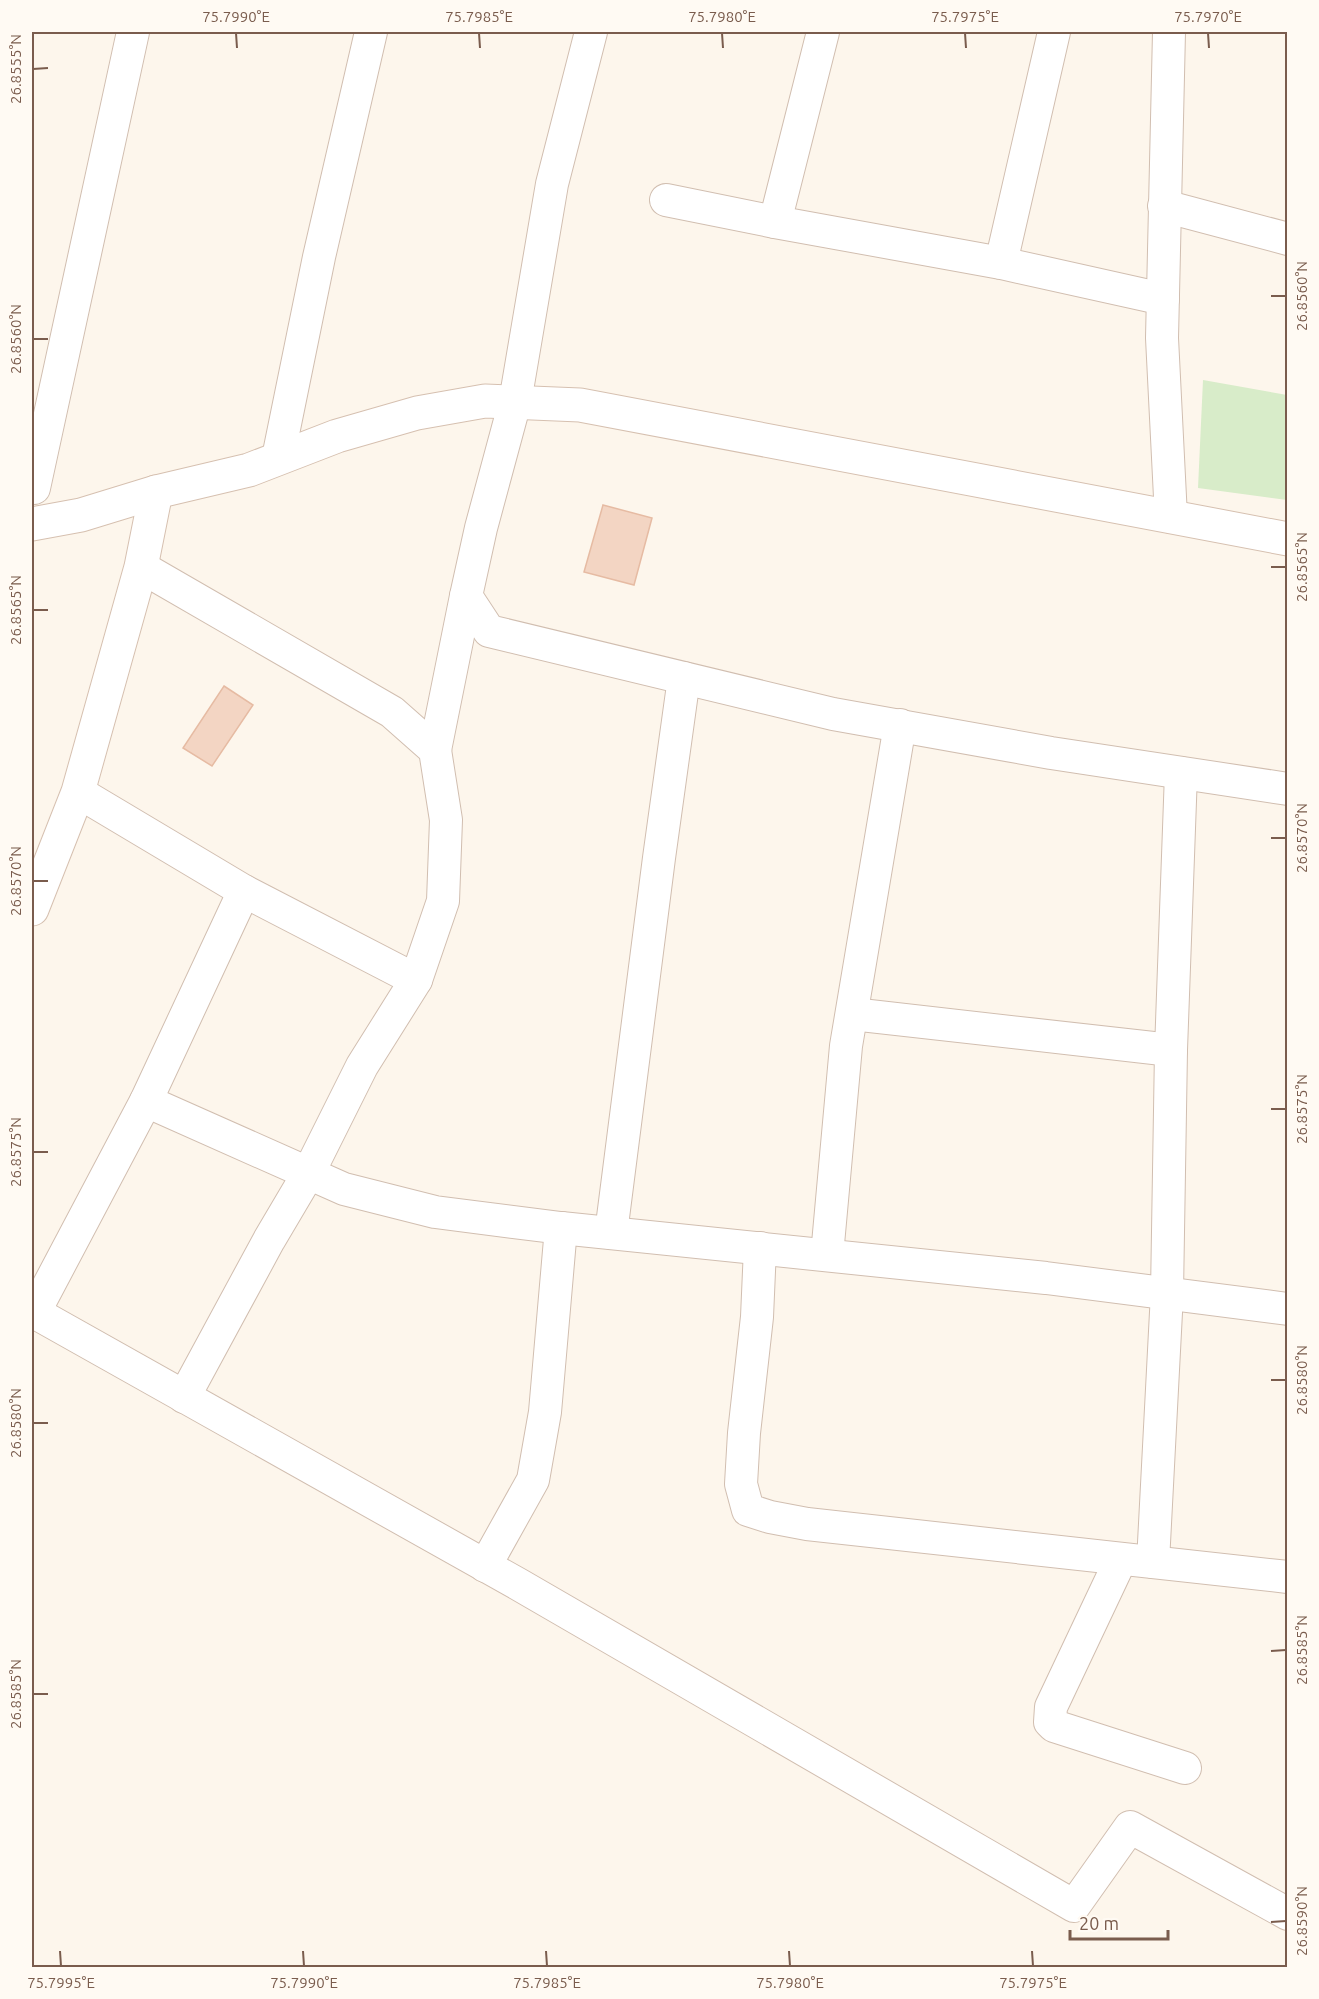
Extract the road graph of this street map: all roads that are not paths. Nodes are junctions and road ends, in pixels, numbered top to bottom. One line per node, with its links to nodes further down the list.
1 (133, 32): 15 (street)
2 (371, 32): 14 (street)
3 (591, 32): 13 (street)
4 (823, 32): 9 (street)
5 (1054, 32): 11 (street)
6 (1168, 32): 8 (street)
7 (666, 200): 9 (street)
8 (1164, 206): 10 (street); 12 (street)
9 (775, 222): 11 (street)
10 (1287, 239)
11 (1001, 263): 12 (street)
12 (1162, 299): 18 (street)
13 (515, 402): 14 (street); 18 (street); 22 (street)
14 (278, 458): 16 (street)
15 (33, 488): 17 (street)
16 (156, 492): 17 (street); 21 (street)
17 (81, 515): 19 (street)
18 (1171, 517): 20 (street)
19 (32, 524)
20 (1287, 539)
21 (141, 567): 25 (street); 28 (street)
22 (466, 596): 23 (street); 25 (street)
23 (684, 678): 24 (street); 37 (street)
24 (900, 725): 26 (street); 32 (street)
25 (435, 750): 31 (street)
26 (1181, 773): 27 (street); 33 (street)
27 (1287, 789)
28 (78, 792): 29 (street); 30 (street)
29 (244, 891): 31 (street); 34 (street)
30 (32, 909)
31 (416, 980): 35 (street)
32 (852, 1014): 33 (street); 39 (street)
33 (1171, 1050): 40 (street)
34 (146, 1101): 35 (street); 42 (street)
35 (308, 1174): 36 (street); 43 (street)
36 (561, 1228): 37 (street); 46 (street)
37 (611, 1233): 38 (street)
38 (760, 1248): 39 (street); 44 (street)
39 (827, 1255): 40 (street)
40 (1167, 1293): 41 (street); 45 (street)
41 (1287, 1309)
42 (33, 1312): 43 (street)
43 (184, 1397): 46 (street)
44 (1121, 1559): 45 (street); 48 (street)
45 (1153, 1562): 47 (street)
46 (486, 1566): 49 (street)
47 (1287, 1577)
48 (1185, 1768)
49 (1287, 1914)

